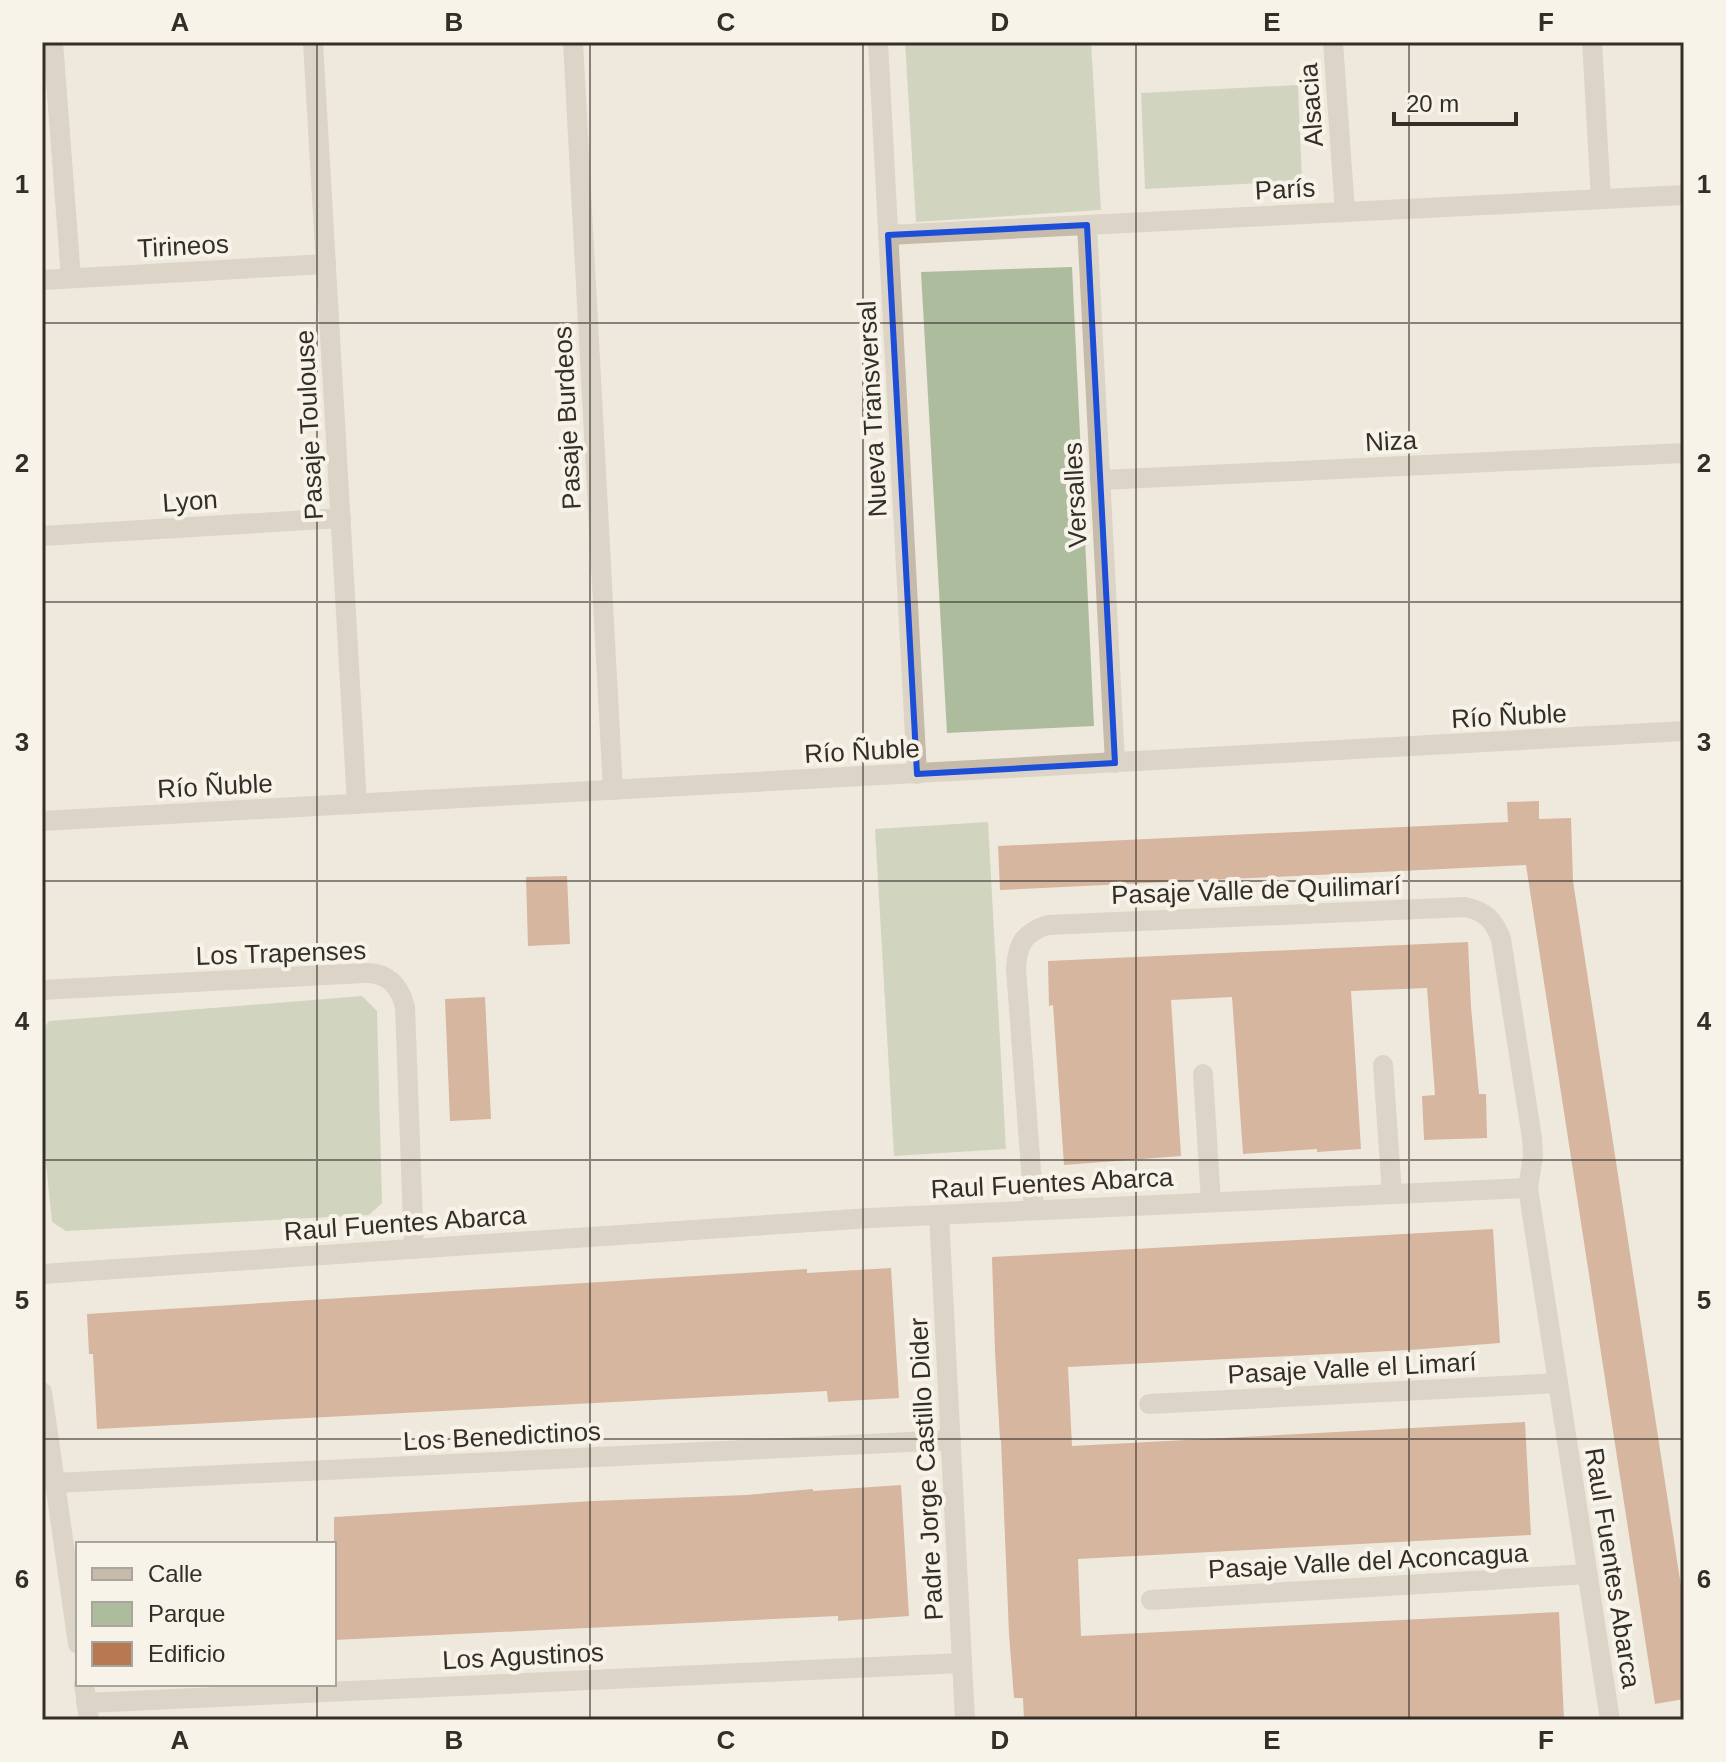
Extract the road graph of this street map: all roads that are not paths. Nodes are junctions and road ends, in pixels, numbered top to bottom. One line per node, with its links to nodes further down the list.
1 (53, 42): 13 (street)
2 (313, 42): 12 (street, Pasaje Toulouse)
3 (573, 42): 22 (street, Pasaje Burdeos)
4 (878, 42): 11 (street, Nueva Transversal)
5 (1333, 42): 9 (street, Alsacia)
6 (1592, 42): 8 (street)
7 (1684, 195): 8 (street, París)
8 (1601, 199): 9 (street, París)
9 (1345, 212): 10 (street, París)
10 (1087, 225): 11 (street, París); 16 (street, Versalles)
11 (888, 235): 21 (street, Nueva Transversal)
12 (326, 264): 13 (street, Tirineos); 17 (street, Pasaje Toulouse)
13 (71, 278): 14 (street, Tirineos)
14 (42, 280)
15 (1684, 453): 16 (street, Niza)
16 (1100, 480): 20 (street, Versalles)
17 (341, 518): 18 (street, Lyon); 23 (street, Pasaje Toulouse)
18 (42, 536)
19 (1684, 732): 20 (street, Río Ñuble)
20 (1115, 763): 21 (street, Río Ñuble)
21 (917, 774): 22 (street, Río Ñuble)
22 (613, 790): 23 (street, Río Ñuble)
23 (357, 804): 24 (street, Río Ñuble)
24 (42, 821)
25 (42, 990): 33 (street, Los Trapenses)
26 (1383, 1065): 29 (street)
27 (1203, 1074): 30 (street)
28 (1528, 1188): 29 (street, Raul Fuentes Abarca); 31 (street, Pasaje Valle de Quilimarí); 35 (street, Raul Fuentes Abarca)
29 (1392, 1194): 30 (street, Raul Fuentes Abarca)
30 (1211, 1202): 31 (street, Raul Fuentes Abarca)
31 (1034, 1210): 32 (street, Raul Fuentes Abarca)
32 (939, 1215): 33 (street, Raul Fuentes Abarca); 38 (street, Padre Jorge Castillo Dider)
33 (414, 1249): 34 (street, Raul Fuentes Abarca)
34 (42, 1274)
35 (1558, 1383): 37 (street, Pasaje Valle el Limarí); 40 (street, Raul Fuentes Abarca)
36 (42, 1392): 39 (street)
37 (1149, 1404)
38 (951, 1440): 39 (street, Los Benedictinos); 43 (street, Padre Jorge Castillo Dider)
39 (55, 1483): 42 (street)
40 (1588, 1574): 41 (street, Pasaje Valle del Aconcagua); 46 (street, Raul Fuentes Abarca)
41 (1151, 1600)
42 (76, 1630)
43 (962, 1663): 44 (street, Los Agustinos); 45 (street, Padre Jorge Castillo Dider)
44 (86, 1702)
45 (965, 1720)
46 (1610, 1720)

